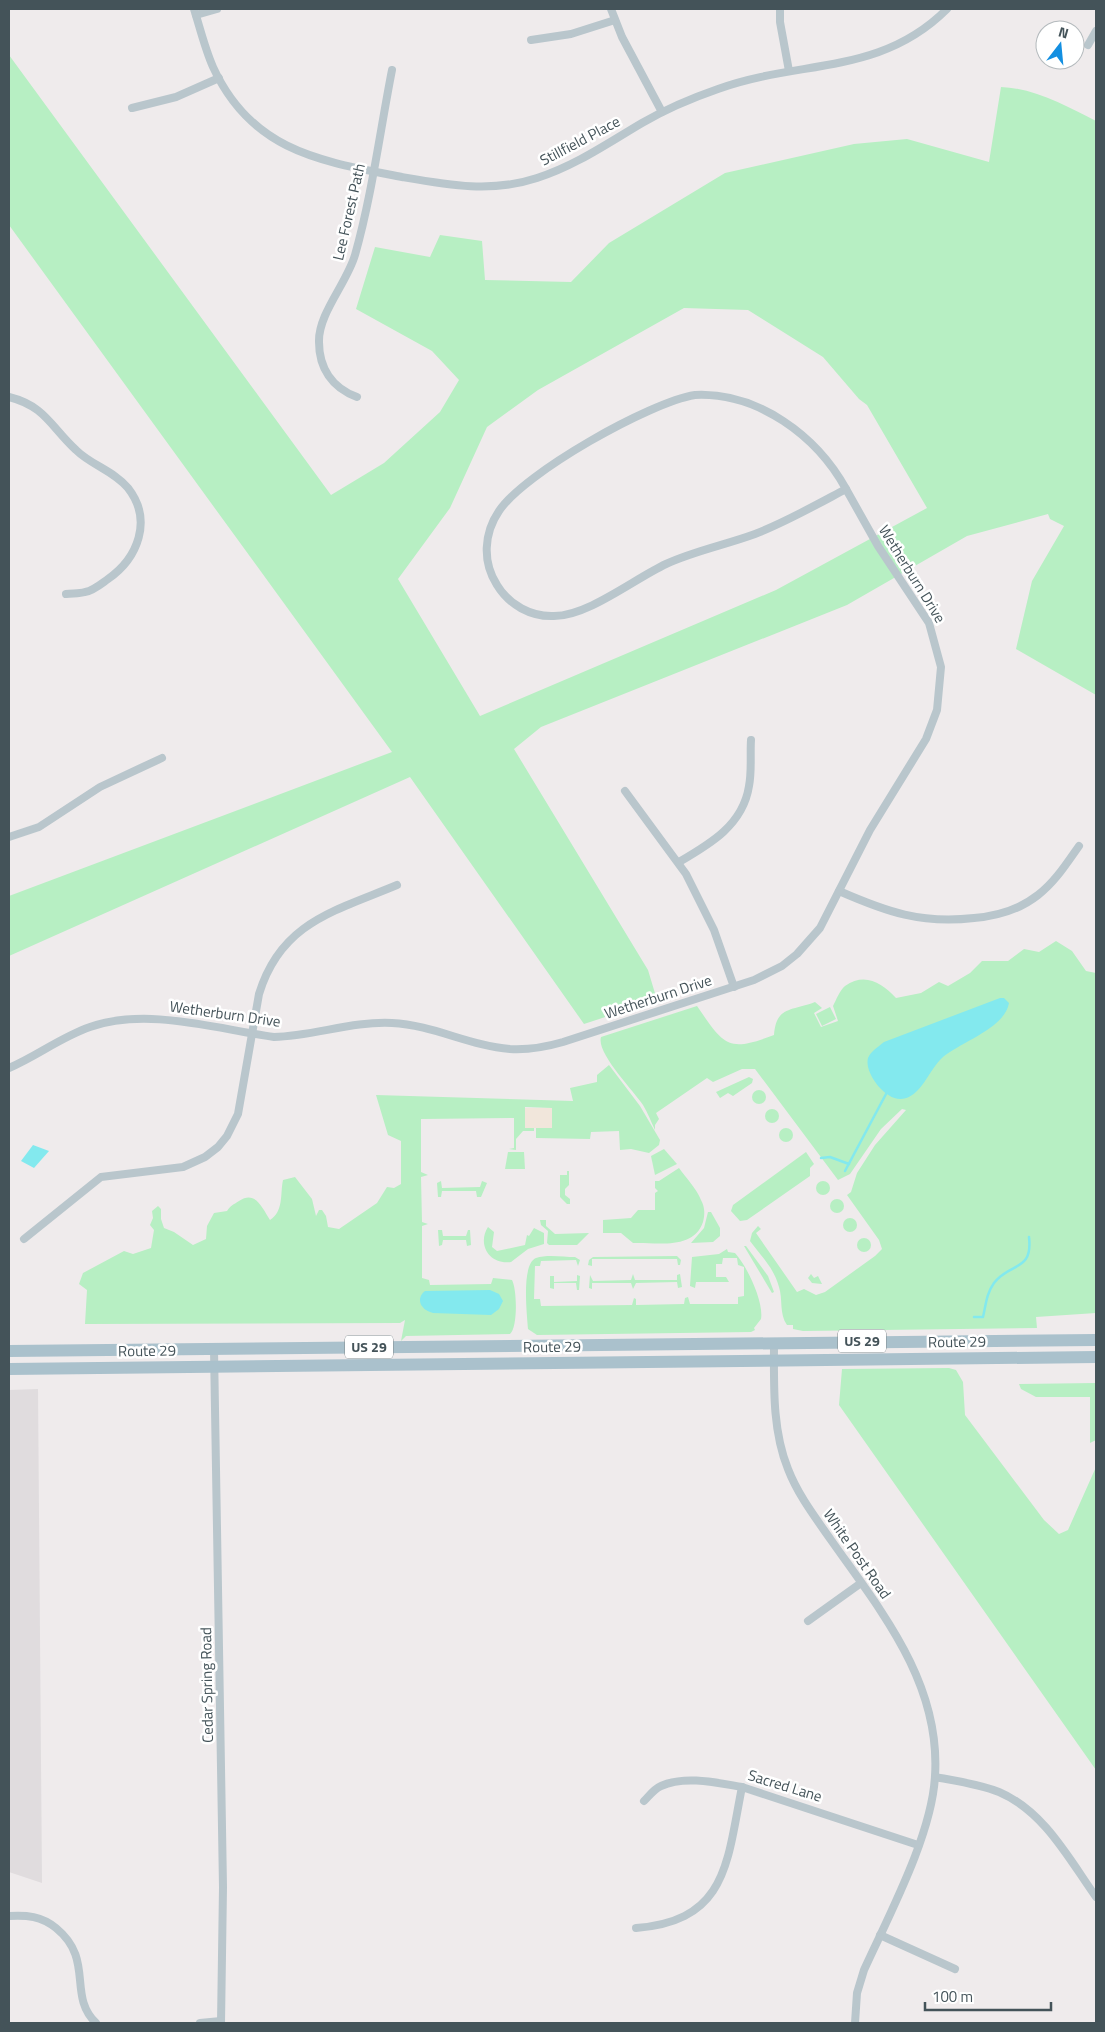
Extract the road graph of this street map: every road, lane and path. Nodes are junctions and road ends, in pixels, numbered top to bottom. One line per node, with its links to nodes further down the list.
1 (217, 9): 5 (street)
2 (612, 9): 6 (street)
3 (780, 9): 11 (street)
4 (947, 9): 11 (street, Stillfield Place)
5 (195, 12): 12 (street, Stillfield Place)
6 (615, 20): 8 (street); 14 (street)
7 (1096, 31): 9 (street)
8 (531, 40)
9 (1088, 44)
10 (392, 70): 15 (street, Lee Forest Path)
11 (789, 71): 14 (street, Stillfield Place)
12 (218, 78): 13 (street); 15 (street, Stillfield Place)
13 (132, 108)
14 (662, 112): 15 (street, Stillfield Place)
15 (373, 171): 16 (street, Lee Forest Path)
16 (357, 396)
17 (9, 397): 19 (street)
18 (846, 489): 18 (street, Wetherburn Drive); 27 (street, Wetherburn Drive)
19 (66, 594)
20 (751, 740): 25 (street)
21 (162, 758): 23 (street)
22 (625, 791): 25 (street)
23 (9, 837)
24 (1080, 846): 27 (street)
25 (679, 862): 28 (street)
26 (397, 885): 29 (street)
27 (839, 891): 28 (street, Wetherburn Drive)
28 (734, 987): 29 (street, Wetherburn Drive)
29 (252, 1034): 30 (street, Wetherburn Drive); 31 (street)
30 (9, 1068)
31 (24, 1239)
32 (1096, 1340): 33 (main road, Route 29 / US 29)
33 (774, 1342): 34 (main road, Route 29 / US 29); 37 (street, White Post Road)
34 (214, 1349): 35 (main road, Route 29 / US 29); 38 (street, Cedar Spring Road)
35 (9, 1351)
36 (1096, 1357): 37 (main road, Route 29 / US 29)
37 (774, 1361): 38 (main road, Route 29 / US 29); 40 (street, White Post Road)
38 (215, 1367): 39 (main road, Route 29 / US 29); 51 (street, Cedar Spring Road)
39 (9, 1369)
40 (861, 1583): 41 (street); 42 (street, White Post Road)
41 (808, 1620)
42 (935, 1777): 45 (street, White Post Road); 46 (street)
43 (742, 1787): 44 (street, Sacred Lane); 45 (street, Sacred Lane); 48 (street)
44 (644, 1801)
45 (918, 1845): 49 (street, White Post Road)
46 (1096, 1897)
47 (9, 1916): 52 (street)
48 (636, 1928)
49 (880, 1935): 50 (street); 54 (street, White Post Road)
50 (955, 1969)
51 (221, 2022): 53 (street, Cedar Spring Road)
52 (96, 2023)
53 (200, 2023)
54 (855, 2023)

